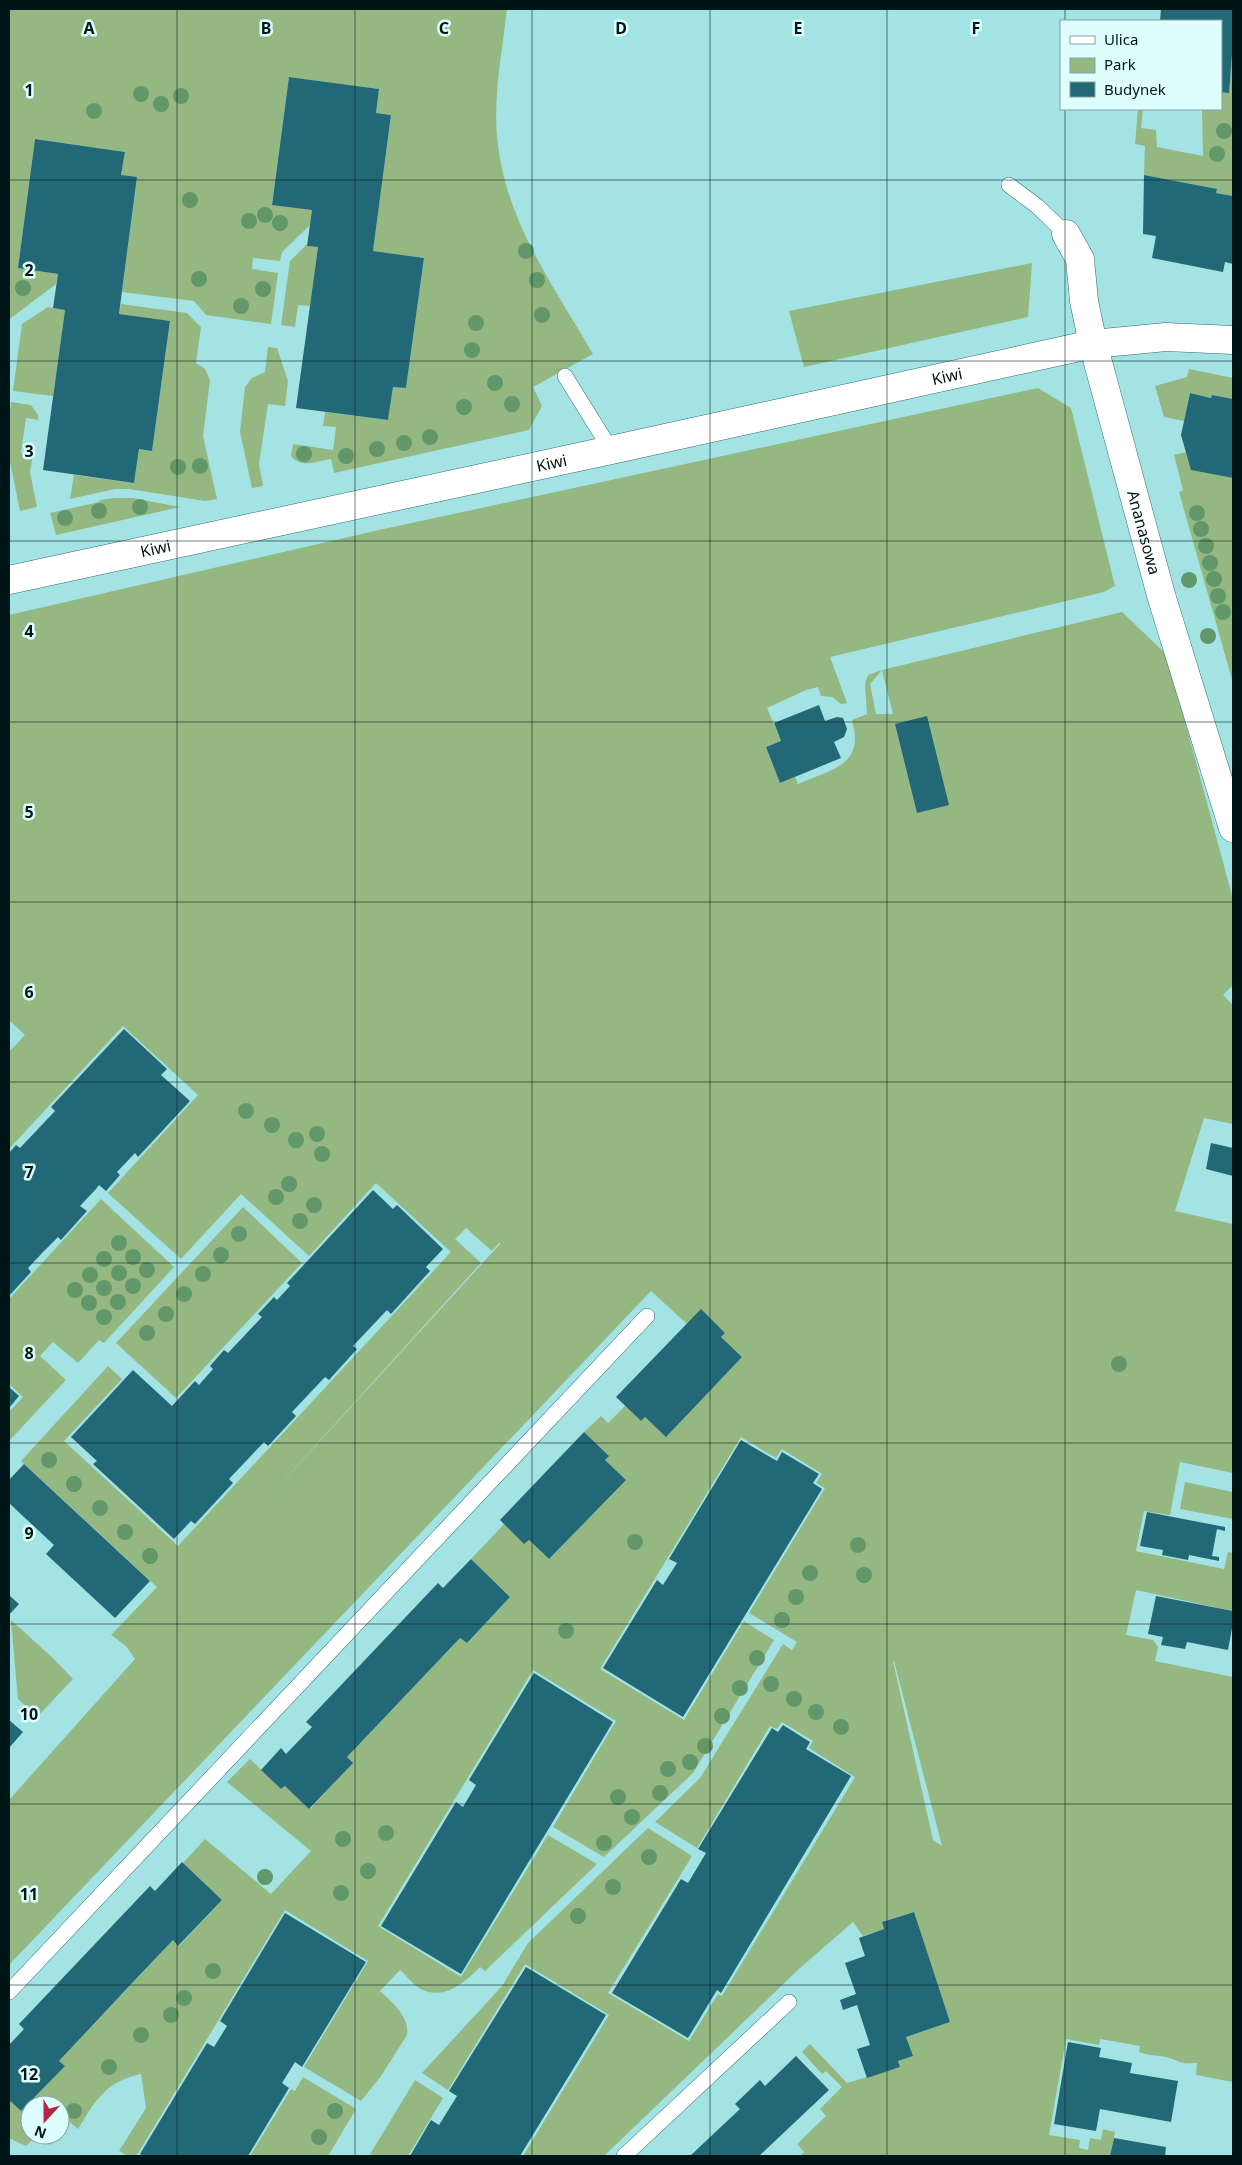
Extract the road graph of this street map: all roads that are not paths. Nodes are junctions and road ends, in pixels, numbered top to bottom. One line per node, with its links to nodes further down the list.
1 (1009, 185): 2 (lane)
2 (1066, 234): 4 (street, Ananasowa)
3 (1233, 340): 4 (street, Kiwi)
4 (1093, 344): 6 (street, Kiwi); 8 (street, Ananasowa)
5 (565, 376): 6 (lane)
6 (611, 450): 7 (street, Kiwi)
7 (9, 580)
8 (1233, 828)
9 (647, 1316): 10 (lane)
10 (9, 1992)
11 (789, 2002): 12 (lane)
12 (624, 2156)

